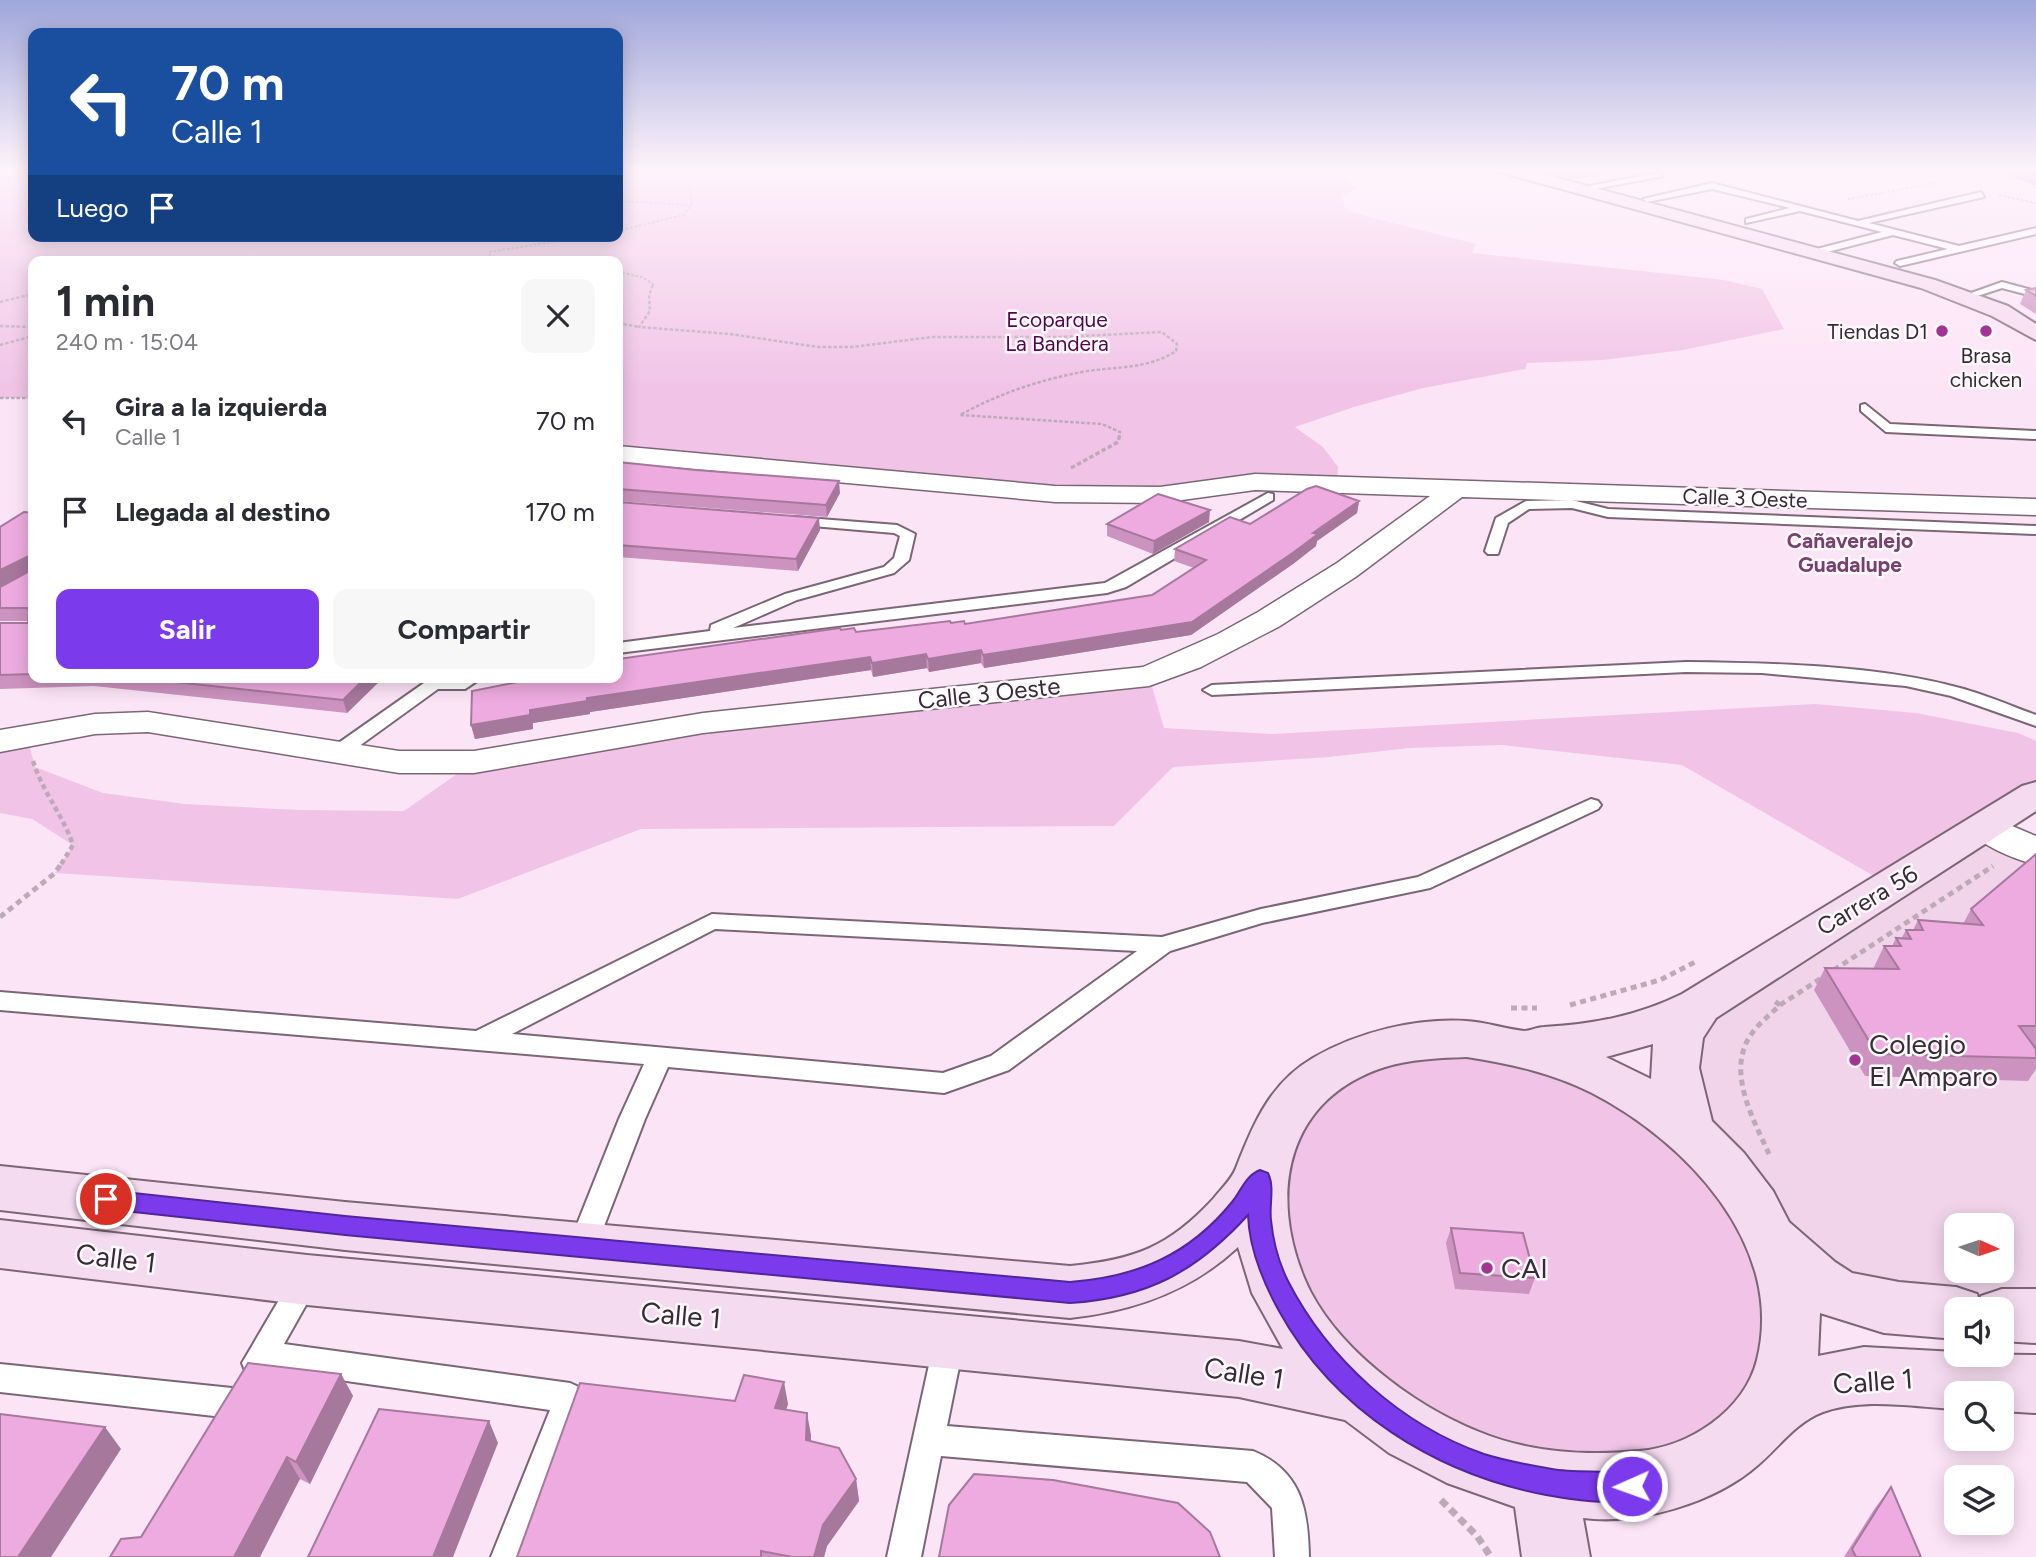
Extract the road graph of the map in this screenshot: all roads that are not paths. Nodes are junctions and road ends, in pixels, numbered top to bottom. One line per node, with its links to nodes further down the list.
1 (1773, 241): 6 (main road)
2 (1860, 241): 6 (lane)
3 (1927, 241): 5 (lane)
4 (1995, 241): 5 (lane)
5 (1959, 249): 7 (lane)
6 (1816, 252): 9 (main road)
7 (1900, 263)
8 (2036, 294): 9 (lane)
9 (1965, 297): 10 (main road)
10 (2036, 333)
11 (1865, 408): 12 (lane)
12 (2036, 435)
13 (623, 454): 14 (street, Calle 3 Oeste)
14 (1454, 490): 16 (street, Calle 3 Oeste); 28 (street, Calle 3 Oeste)
15 (1268, 497): 22 (lane)
16 (1781, 499): 17 (street, Calle 3 Oeste); 19 (lane)
17 (2036, 507)
18 (777, 519): 22 (lane)
19 (1799, 520): 20 (lane); 21 (lane)
20 (2036, 530)
21 (1493, 551)
22 (703, 635): 23 (lane)
23 (623, 647)
24 (437, 683): 28 (lane)
25 (1212, 690): 26 (lane)
26 (2036, 721)
27 (0, 741): 28 (street, Calle 3 Oeste)
28 (347, 755)
29 (2036, 794): 31 (main road, Carrera 56)
30 (1591, 805): 32 (lane)
31 (2015, 842): 34 (main road, Carrera 56)
32 (1163, 945): 36 (lane); 37 (lane)
33 (0, 1001): 36 (lane)
34 (1699, 1006): 35 (main road, Carrera 56); 38 (main road, Carrera 56)
35 (1504, 1027): 38 (main road); 39 (main road)
36 (480, 1040): 37 (lane)
37 (660, 1057): 43 (lane)
38 (1691, 1134): 41 (main road)
39 (1260, 1179): 43 (main road); 52 (main road)
40 (0, 1188): 43 (main road)
41 (1770, 1237): 45 (main road); 53 (main road)
42 (0, 1244): 44 (main road, Calle 1)
43 (582, 1248)
44 (294, 1300): 48 (main road, Calle 1); 49 (lane)
45 (1944, 1312)
46 (2014, 1316): 47 (main road)
47 (2036, 1317)
48 (949, 1340): 52 (main road, Calle 1); 54 (lane)
49 (261, 1355): 50 (lane); 56 (lane)
50 (0, 1378)
51 (2036, 1384): 53 (main road, Calle 1)
52 (1360, 1394): 55 (main road)
53 (1761, 1418): 55 (main road)
54 (929, 1440): 57 (lane); 58 (lane)
55 (1544, 1483): 59 (main road)
56 (508, 1557)
57 (904, 1557)
58 (1292, 1557)
59 (1556, 1557)

